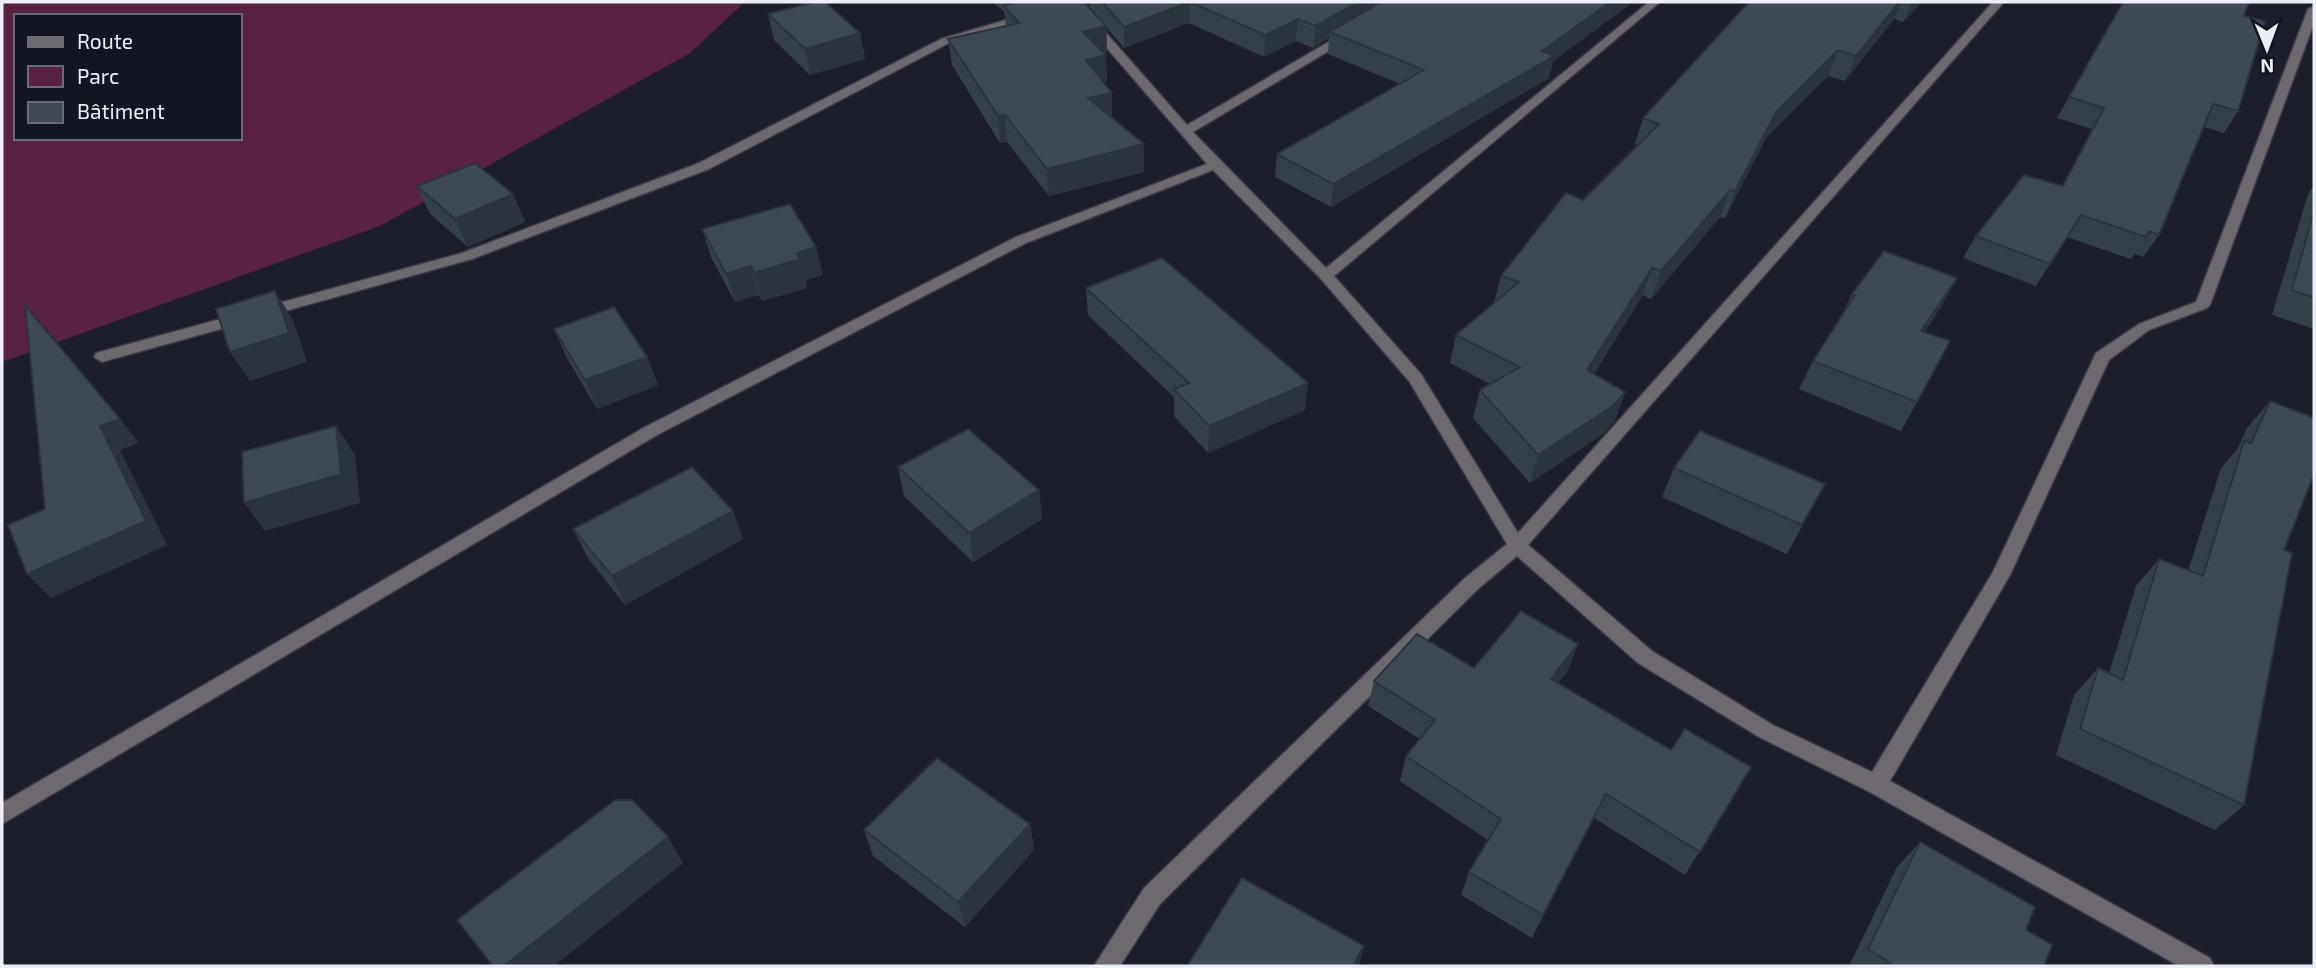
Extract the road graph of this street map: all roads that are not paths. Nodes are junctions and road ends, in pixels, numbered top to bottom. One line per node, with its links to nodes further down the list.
1 (1655, 2): 9 (street)
2 (1999, 2): 11 (street)
3 (1071, 3): 7 (street)
4 (2314, 9): 12 (street)
5 (1035, 14): 10 (street)
6 (1360, 27): 7 (street)
7 (1185, 131): 8 (street)
8 (1214, 165): 9 (street); 13 (street)
9 (1326, 276): 11 (street)
10 (102, 357)
11 (1517, 546): 12 (street); 14 (street)
12 (1876, 784): 15 (street)
13 (2, 814)
14 (1106, 966)
15 (2202, 966)

